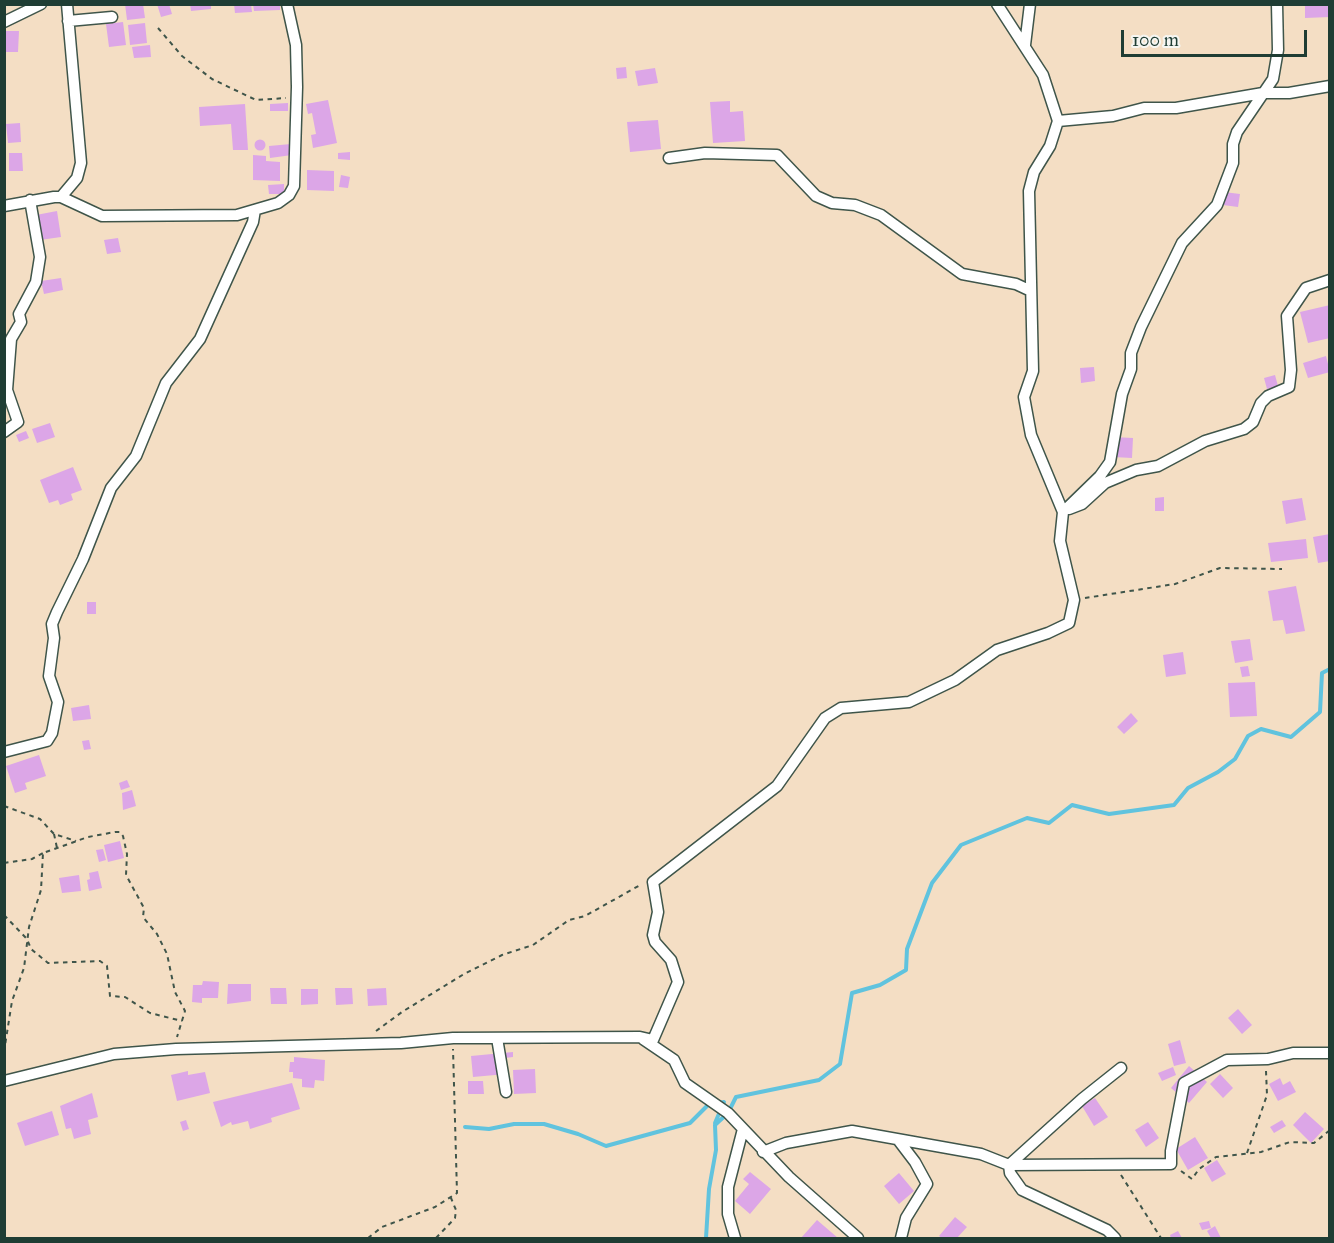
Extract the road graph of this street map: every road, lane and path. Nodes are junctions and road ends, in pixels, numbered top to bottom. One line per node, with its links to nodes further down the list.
1 (41, 4): 9 (street)
2 (67, 4): 8 (street)
3 (287, 4): 14 (street)
4 (997, 4): 11 (street)
5 (1030, 4): 11 (street)
6 (1277, 4): 13 (street)
7 (112, 17): 8 (street)
8 (68, 21): 17 (street)
9 (4, 22)
10 (158, 28): 14 (path)
11 (1025, 45): 15 (street)
12 (1329, 86): 13 (street)
13 (1263, 93): 15 (street); 24 (street)
14 (297, 97): 20 (street)
15 (1058, 121): 22 (street)
16 (669, 158): 22 (street)
17 (61, 197): 18 (street); 20 (street)
18 (30, 200): 19 (street); 23 (street)
19 (4, 206)
20 (255, 210): 27 (street)
21 (1329, 280): 24 (street)
22 (1032, 291): 24 (street)
23 (4, 432)
24 (1063, 512): 26 (street)
25 (1282, 569): 26 (path)
26 (1074, 600): 34 (street)
27 (4, 752)
28 (4, 806): 29 (path)
29 (54, 834): 30 (path); 31 (path)
30 (76, 841): 31 (path); 37 (path)
31 (57, 848): 32 (path)
32 (43, 853): 33 (path); 36 (path)
33 (4, 863)
34 (653, 882): 38 (street); 41 (path)
35 (4, 915): 36 (path)
36 (27, 939): 37 (path); 43 (path)
37 (182, 1021): 42 (path)
38 (640, 1037): 40 (street); 49 (street)
39 (453, 1038): 40 (street); 41 (street); 57 (path)
40 (497, 1038): 48 (street)
41 (358, 1043): 42 (street)
42 (176, 1049): 47 (street)
43 (4, 1052)
44 (1329, 1053): 45 (street)
45 (1268, 1059): 53 (path); 54 (street)
46 (1121, 1068): 55 (street)
47 (4, 1081)
48 (506, 1092)
49 (743, 1129): 52 (street); 60 (street)
50 (1329, 1130): 53 (path)
51 (899, 1141): 52 (street); 55 (street); 62 (street)
52 (763, 1152): 61 (street)
53 (1247, 1153): 54 (path)
54 (1171, 1164): 56 (street)
55 (1009, 1165): 56 (street); 63 (street)
56 (1114, 1165): 64 (path)
57 (451, 1198): 58 (path); 59 (path)
58 (368, 1239)
59 (436, 1239)
60 (735, 1239)
61 (858, 1239)
62 (901, 1239)
63 (1114, 1239)
64 (1161, 1239)

